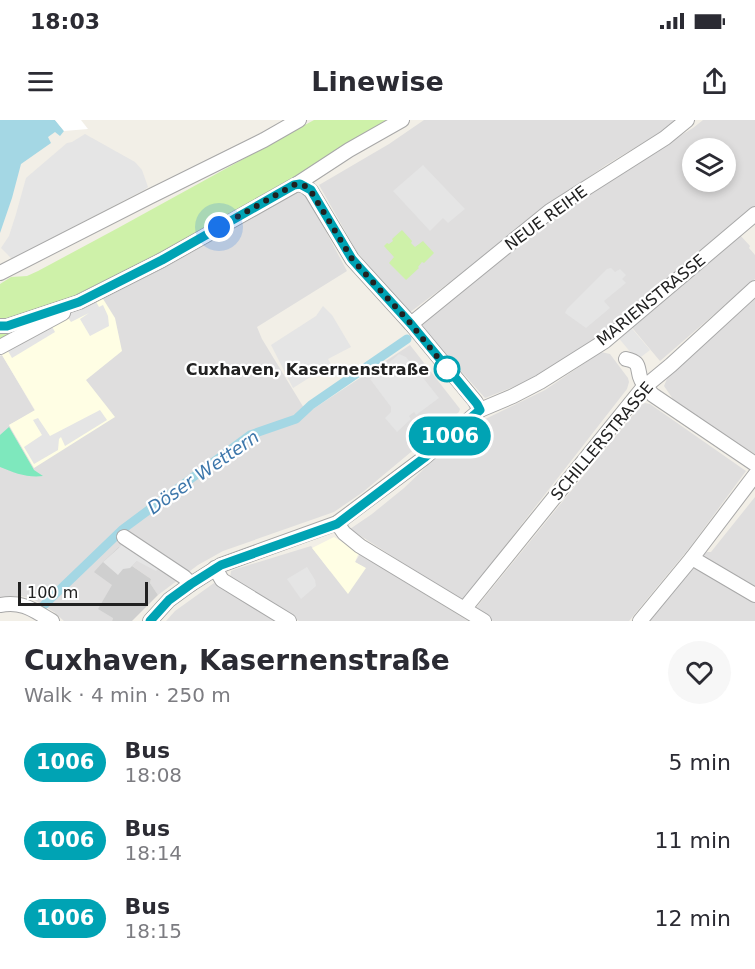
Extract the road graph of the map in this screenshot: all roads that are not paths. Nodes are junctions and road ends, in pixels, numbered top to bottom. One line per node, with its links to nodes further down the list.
1 (299, 120): 6 (street)
2 (402, 120): 4 (street)
3 (687, 120): 9 (street, NEUE REIHE)
4 (297, 184): 8 (street); 9 (street)
5 (755, 214): 12 (street, MARIENSTRASSE)
6 (4, 271)
7 (755, 288): 13 (street, SCHILLERSTRASSE)
8 (79, 302): 10 (street); 11 (street)
9 (411, 324): 14 (street)
10 (0, 326)
11 (0, 347)
12 (616, 349): 13 (street); 14 (street, MARIENSTRASSE)
13 (643, 382): 15 (street); 24 (street, SCHILLERSTRASSE)
14 (480, 410): 17 (street, MARIENSTRASSE)
15 (755, 464)
16 (755, 475): 19 (street)
17 (337, 524): 20 (street, MARIENSTRASSE); 24 (street)
18 (124, 537): 21 (street)
19 (692, 558): 22 (street); 29 (street)
20 (215, 568): 21 (street, MARIENSTRASSE); 27 (street)
21 (191, 584): 26 (street, MARIENSTRASSE)
22 (755, 595)
23 (0, 605): 25 (street)
24 (465, 608): 28 (street)
25 (52, 621)
26 (150, 621)
27 (289, 621)
28 (484, 621)
29 (640, 621)

